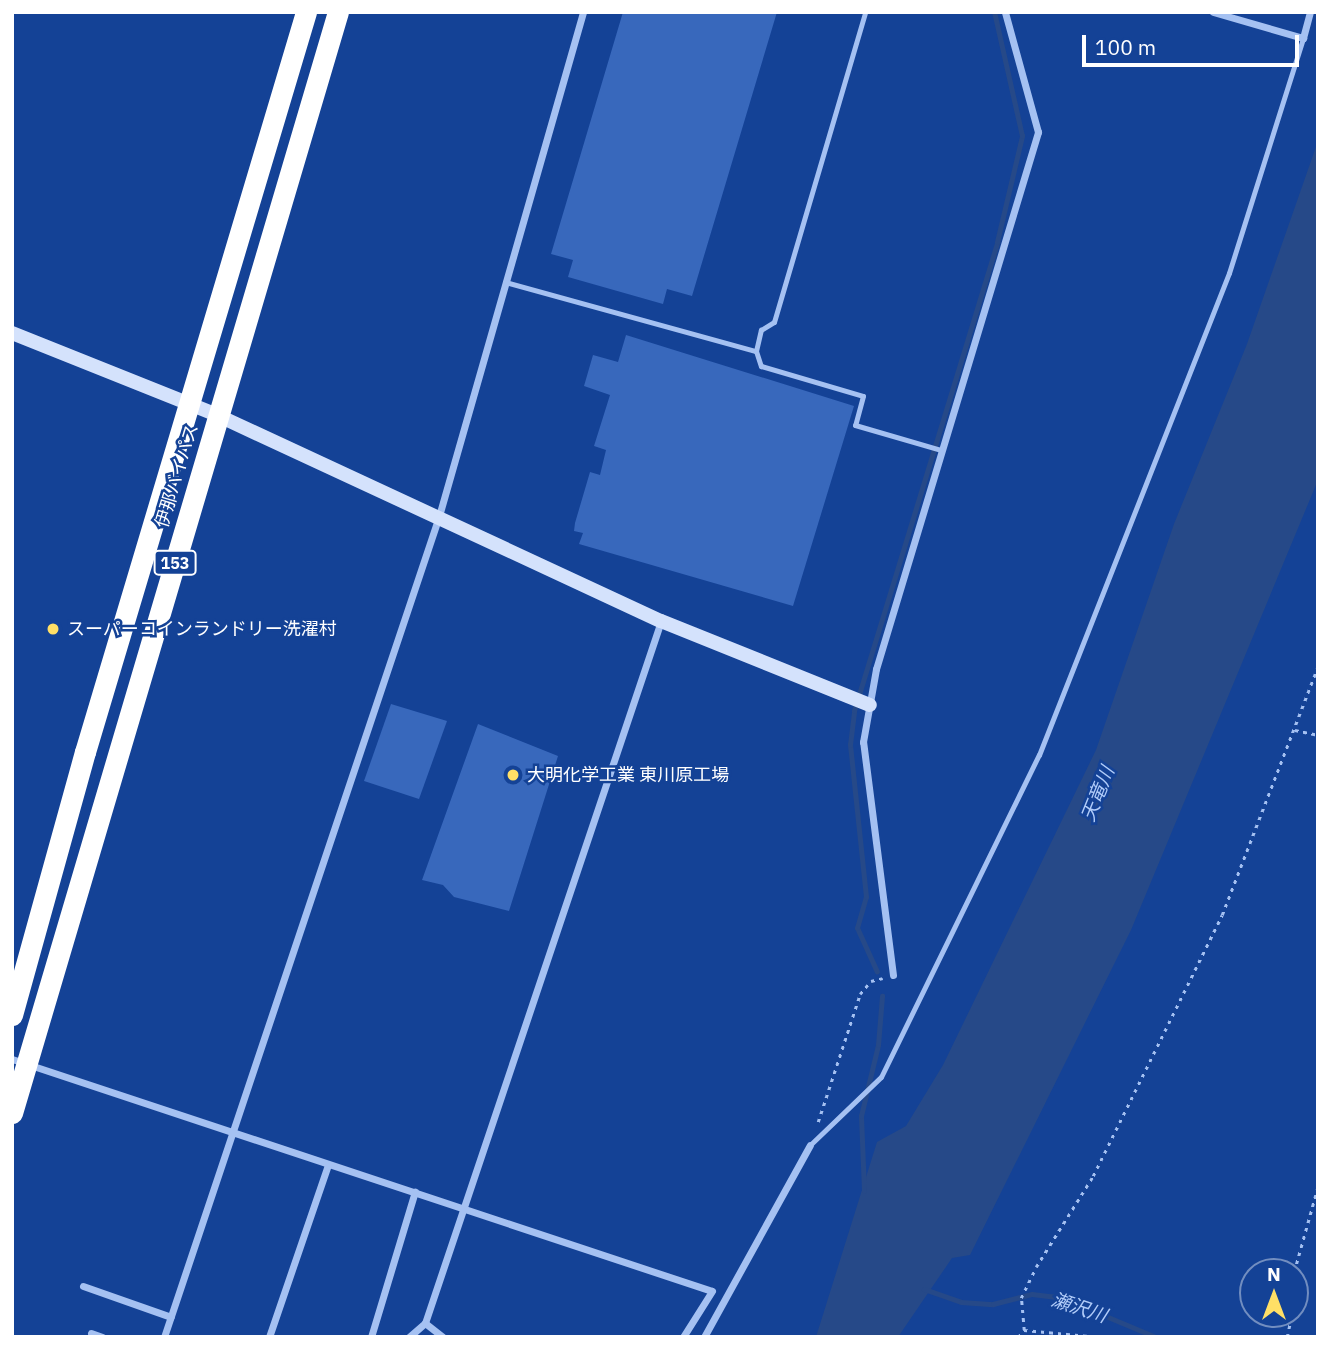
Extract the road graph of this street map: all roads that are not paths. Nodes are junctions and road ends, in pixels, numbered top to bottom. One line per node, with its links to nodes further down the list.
1 (306, 12): 12 (highway, 伊那バイパス / 153)
2 (338, 12): 13 (highway, 伊那バイパス / 153)
3 (583, 12): 9 (street)
4 (865, 12): 11 (lane)
5 (1005, 12): 14 (street)
6 (1213, 12): 8 (street)
7 (1310, 12): 8 (street)
8 (1303, 38): 23 (lane)
9 (505, 282): 11 (lane); 15 (street)
10 (12, 333): 12 (street)
11 (756, 351): 14 (lane)
12 (189, 403): 13 (street); 19 (highway, 伊那バイパス / 153)
13 (219, 416): 15 (street); 20 (highway, 伊那バイパス / 153)
14 (940, 449): 17 (street)
15 (439, 516): 16 (street); 22 (street)
16 (661, 621): 17 (street); 26 (street)
17 (869, 704): 18 (street)
18 (893, 975)
19 (12, 1015)
20 (19, 1061): 21 (highway, 伊那バイパス / 153); 22 (street)
21 (12, 1113)
22 (232, 1133): 24 (street); 28 (street)
23 (810, 1145): 38 (street)
24 (328, 1164): 25 (street); 33 (street)
25 (415, 1191): 26 (street); 34 (street)
26 (465, 1206): 29 (street); 37 (street)
27 (83, 1286): 28 (street)
28 (171, 1317): 32 (street)
29 (425, 1322): 35 (street); 36 (street)
30 (91, 1333): 31 (street)
31 (102, 1337)
32 (164, 1337)
33 (269, 1337)
34 (371, 1337)
35 (409, 1337)
36 (443, 1337)
37 (683, 1337)
38 (704, 1337)

